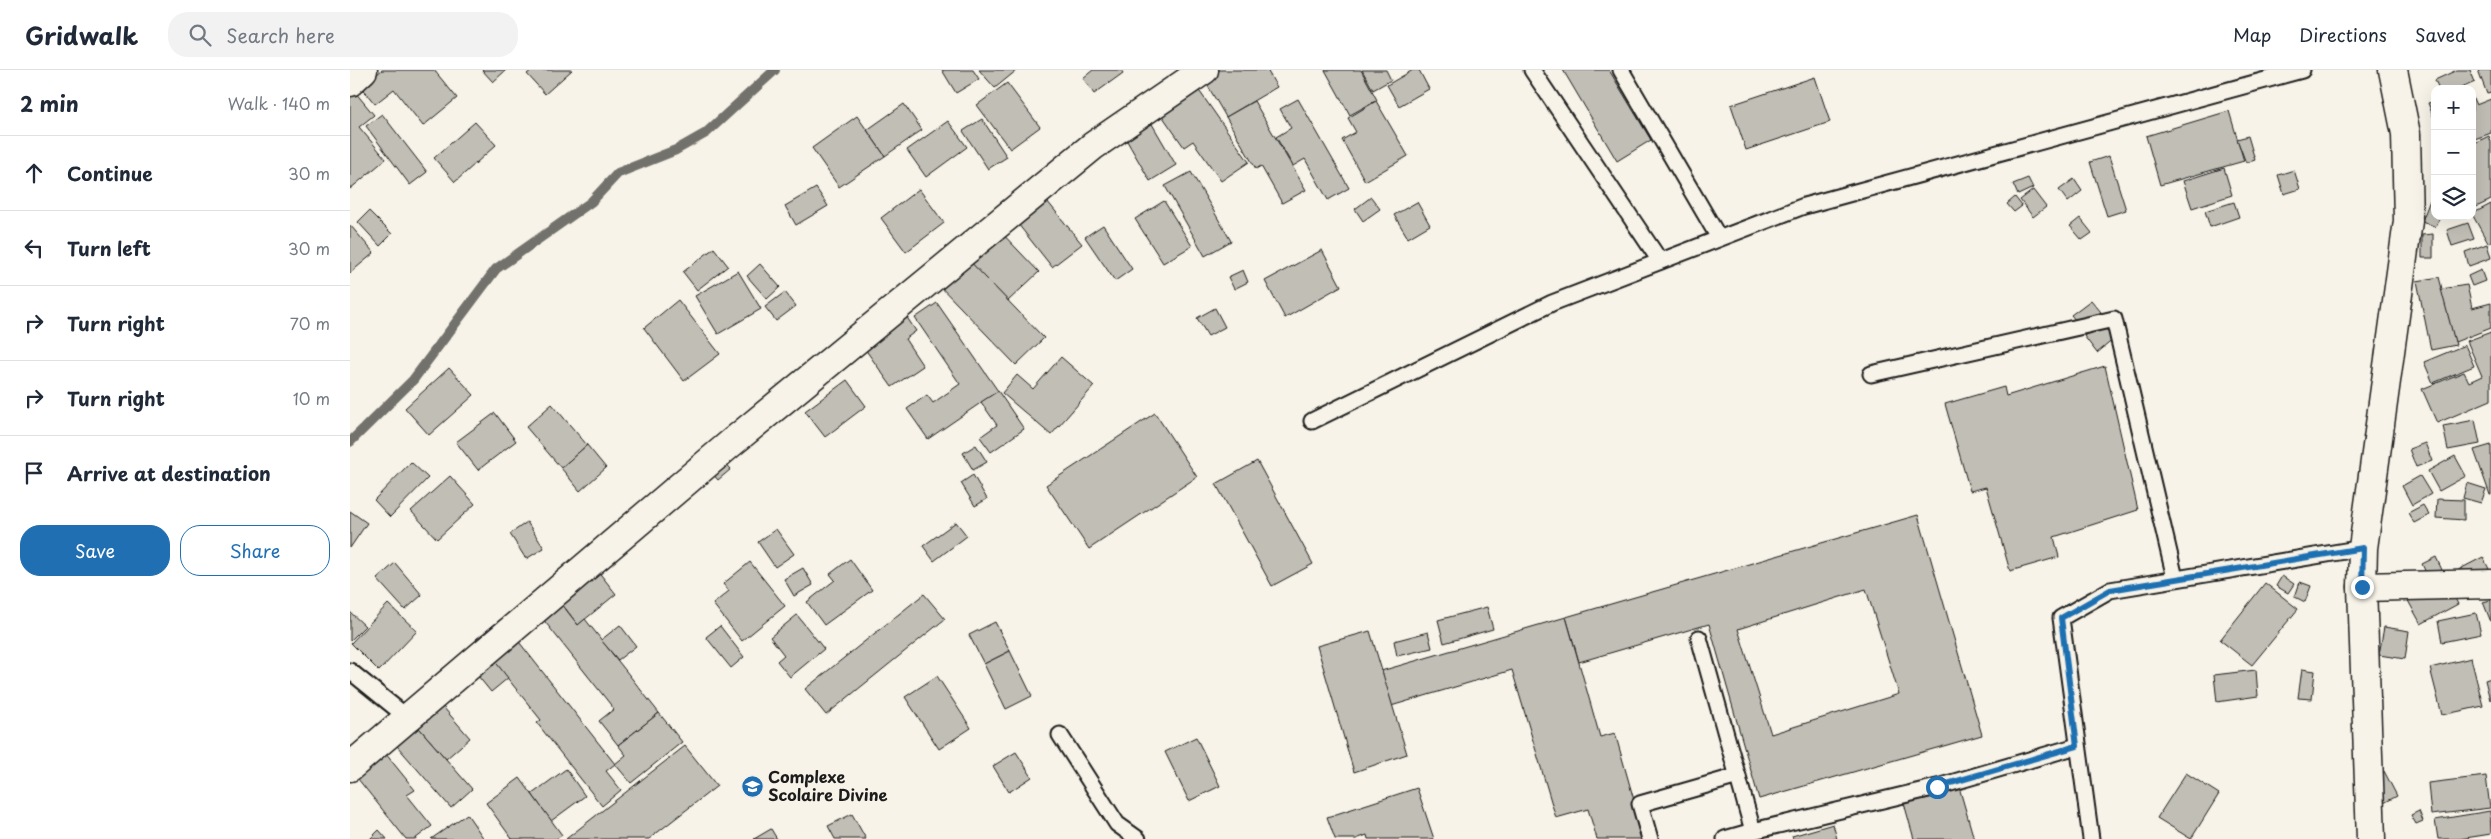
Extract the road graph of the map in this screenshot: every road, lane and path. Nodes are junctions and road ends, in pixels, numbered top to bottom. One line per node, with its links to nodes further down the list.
1 (363, 70): 7 (street)
2 (1204, 70): 18 (street)
3 (1532, 70): 9 (lane)
4 (1621, 70): 8 (lane)
5 (2302, 70): 8 (lane)
6 (2393, 70): 12 (street)
7 (350, 82)
8 (1719, 238): 9 (lane)
9 (1660, 261): 11 (lane)
10 (1871, 374): 13 (lane)
11 (1312, 421)
12 (2363, 548): 13 (lane); 15 (street)
13 (2175, 578): 20 (lane)
14 (2491, 584): 15 (street)
15 (2362, 587): 28 (street)
16 (1699, 638): 22 (lane)
17 (350, 671): 18 (lane)
18 (408, 718): 21 (street)
19 (1060, 735): 24 (lane)
20 (2077, 746): 23 (lane); 27 (lane)
21 (350, 768)
22 (1738, 776): 23 (lane); 25 (lane)
23 (1754, 831): 26 (lane)
24 (1138, 839)
25 (1650, 839)
26 (1725, 839)
27 (2091, 839)
28 (2371, 839)

